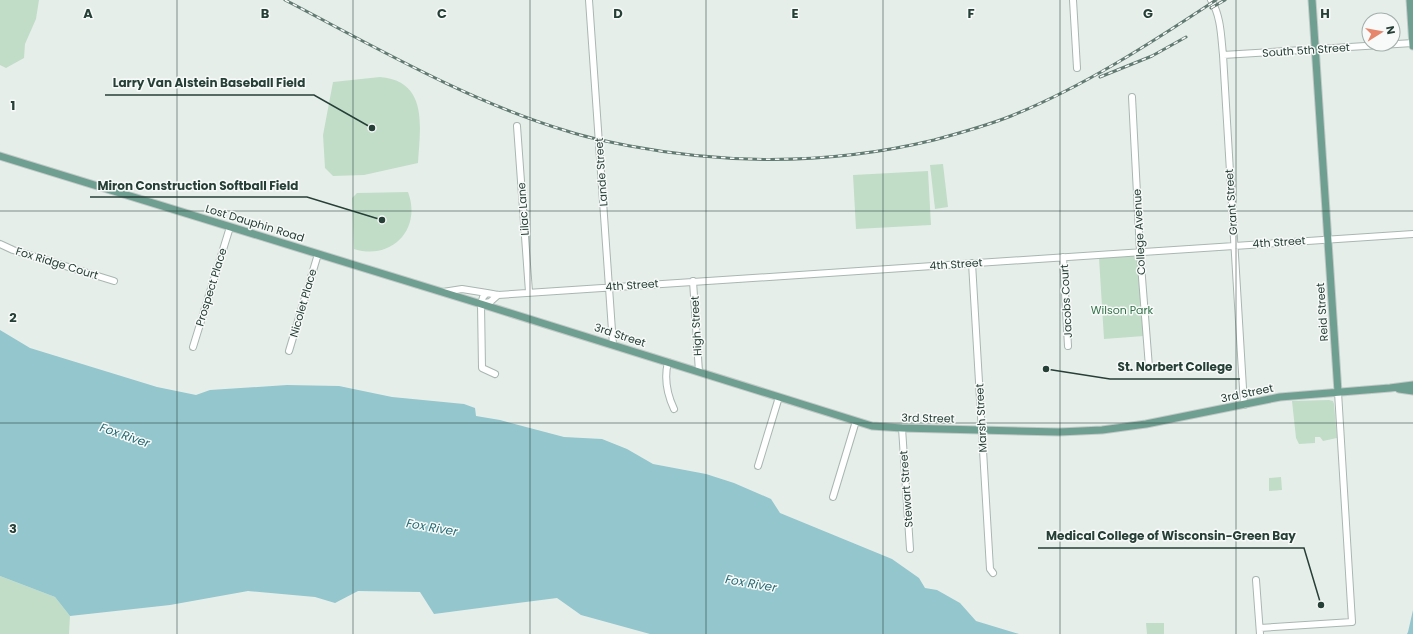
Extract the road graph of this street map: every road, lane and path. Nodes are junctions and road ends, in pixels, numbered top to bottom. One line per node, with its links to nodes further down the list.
1 (590, 0): 24 (street, Lande Street)
2 (1073, 0): 9 (street)
3 (1211, 0): 8 (street, Grant Street)
4 (1312, 0): 7 (main road, Reid Street)
5 (1410, 0): 6 (main road)
6 (1413, 44): 7 (street, South 5th Street)
7 (1316, 49): 8 (street, South 5th Street); 15 (main road, Reid Street)
8 (1223, 55): 17 (street, Grant Street)
9 (1077, 68)
10 (1132, 97): 18 (street, College Avenue)
11 (517, 126): 26 (street, Lilac Lane)
12 (0, 157): 13 (main road, Lost Dauphin Road)
13 (230, 227): 19 (main road, Lost Dauphin Road); 32 (street, Prospect Place)
14 (1413, 234): 15 (street, 4th Street)
15 (1328, 239): 17 (street, 4th Street); 40 (main road, Reid Street)
16 (0, 244): 23 (street, Fox Ridge Court)
17 (1234, 245): 18 (street, 4th Street); 43 (street, Grant Street)
18 (1140, 252): 20 (street, 4th Street); 35 (street, College Avenue)
19 (318, 254): 25 (main road, Lost Dauphin Road); 33 (street, Nicolet Place)
20 (1063, 257): 21 (street, 4th Street); 31 (street, Jacobs Court)
21 (972, 263): 22 (street, 4th Street); 47 (street, Marsh Street)
22 (693, 281): 24 (street, 4th Street); 36 (street, High Street)
23 (114, 282)
24 (609, 286): 26 (street, 4th Street); 30 (street, Lande Street)
25 (443, 292): 27 (street, 4th Street); 29 (main road, Lost Dauphin Road)
26 (529, 292): 28 (street, 4th Street)
27 (487, 293): 28 (street, 4th Street); 29 (street)
28 (498, 295): 29 (street, 4th Street)
29 (481, 304): 30 (main road, 3rd Street); 37 (street)
30 (613, 345): 34 (main road, 3rd Street)
31 (1068, 346)
32 (193, 347)
33 (289, 352)
34 (668, 362): 36 (main road, 3rd Street); 44 (street)
35 (1149, 367)
36 (699, 372): 42 (main road, 3rd Street)
37 (495, 374)
38 (1413, 385): 39 (main road)
39 (1390, 388): 40 (main road, 3rd Street); 41 (main road)
40 (1338, 392): 43 (main road, 3rd Street); 53 (street, Reid Street)
41 (1413, 392)
42 (779, 397): 45 (main road, 3rd Street); 48 (street)
43 (1244, 405): 47 (main road, 3rd Street)
44 (674, 409)
45 (856, 421): 46 (main road, 3rd Street); 49 (street)
46 (902, 428): 47 (main road, 3rd Street); 50 (street, Stewart Street)
47 (982, 430): 51 (street, Marsh Street)
48 (758, 466)
49 (833, 497)
50 (910, 549)
51 (993, 573)
52 (1256, 580): 53 (street)
53 (1260, 631)

